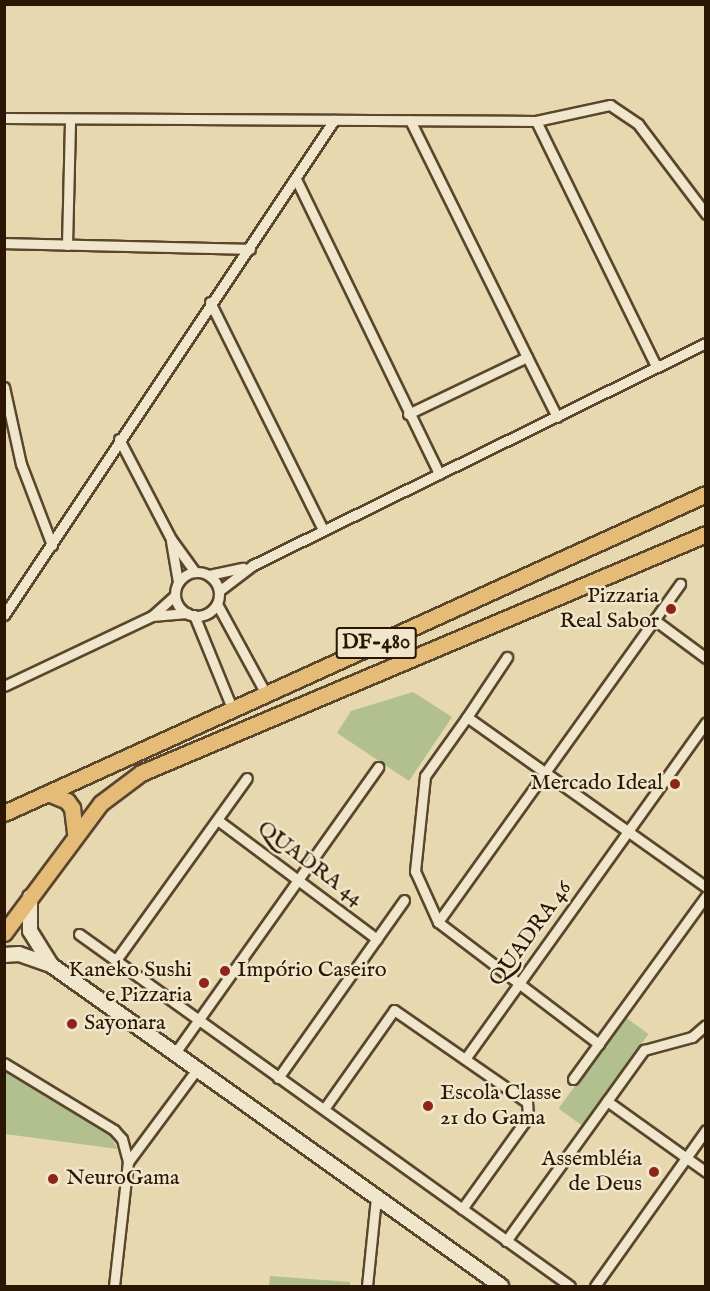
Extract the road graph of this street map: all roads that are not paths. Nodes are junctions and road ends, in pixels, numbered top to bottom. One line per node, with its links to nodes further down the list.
1 (4, 118): 2 (street)
2 (70, 119): 3 (street); 9 (street)
3 (334, 120): 4 (street); 6 (street)
4 (410, 120): 5 (street); 13 (street)
5 (536, 121): 7 (street); 14 (street)
6 (296, 179): 10 (street); 16 (street)
7 (705, 214)
8 (4, 243): 9 (street)
9 (68, 244): 10 (street)
10 (250, 249): 11 (street)
11 (210, 302): 18 (street); 21 (street)
12 (705, 342): 14 (street)
13 (527, 357): 16 (street); 17 (street)
14 (656, 366): 17 (street)
15 (4, 387): 24 (street)
16 (408, 414): 19 (street)
17 (557, 417): 19 (street)
18 (119, 439): 23 (street); 24 (street)
19 (439, 474): 21 (street)
20 (705, 494): 37 (main road, DF-480)
21 (323, 530): 25 (street)
22 (705, 534): 40 (main road, DF-480)
23 (171, 539): 26 (street); 28 (street)
24 (52, 545): 34 (street)
25 (254, 565): 27 (street); 30 (street)
26 (195, 572): 27 (street); 28 (street)
27 (209, 575): 30 (street)
28 (178, 582): 31 (street)
29 (680, 584): 36 (street)
30 (219, 591): 32 (street)
31 (175, 595): 33 (street); 35 (street)
32 (217, 604): 33 (street); 42 (street)
33 (191, 614): 35 (street); 43 (street)
34 (4, 615)
35 (152, 616): 41 (street)
36 (656, 621): 39 (street); 47 (street)
37 (357, 651): 40 (main road); 42 (main road, DF-480)
38 (507, 657): 44 (street)
39 (705, 658)
40 (367, 676): 53 (main road, DF-480)
41 (4, 686)
42 (265, 692): 43 (main road, DF-480)
43 (232, 708): 49 (main road, DF-480)
44 (467, 717): 47 (street); 59 (street)
45 (705, 722): 52 (street, QUADRA 46)
46 (378, 767): 54 (street)
47 (545, 773): 52 (street); 59 (street)
48 (247, 778): 51 (street)
49 (48, 793): 50 (main road); 53 (main road)
50 (4, 813)
51 (219, 821): 54 (street, QUADRA 44); 64 (street)
52 (629, 832): 55 (street); 66 (street, QUADRA 46)
53 (75, 834): 57 (main road)
54 (298, 880): 62 (street, QUADRA 44); 67 (street)
55 (705, 887)
56 (705, 896): 69 (street)
57 (30, 897): 60 (main road); 65 (main road)
58 (404, 900): 62 (street)
59 (438, 922): 66 (street)
60 (4, 933)
61 (79, 934): 64 (street)
62 (376, 939): 74 (street)
63 (4, 955): 65 (main road)
64 (116, 960): 67 (street)
65 (51, 965): 70 (main road)
66 (518, 984): 69 (street); 71 (street, QUADRA 46)
67 (198, 1020): 70 (street); 74 (street)
68 (705, 1025): 76 (street)
69 (599, 1044): 75 (street)
70 (175, 1053): 73 (main road)
71 (465, 1059): 77 (street); 83 (street)
72 (4, 1063): 80 (street)
73 (197, 1069): 80 (street); 82 (main road)
74 (278, 1078): 77 (street)
75 (573, 1079)
76 (608, 1101): 79 (street); 84 (street)
77 (324, 1109): 83 (street)
78 (705, 1130): 79 (street)
79 (685, 1158): 81 (street); 89 (street)
80 (128, 1162): 85 (street)
81 (705, 1172)
82 (376, 1198): 86 (street); 87 (main road)
83 (462, 1209): 84 (street)
84 (506, 1241): 88 (street)
85 (114, 1287)
86 (367, 1287)
87 (501, 1287)
88 (570, 1287)
89 (595, 1287)

